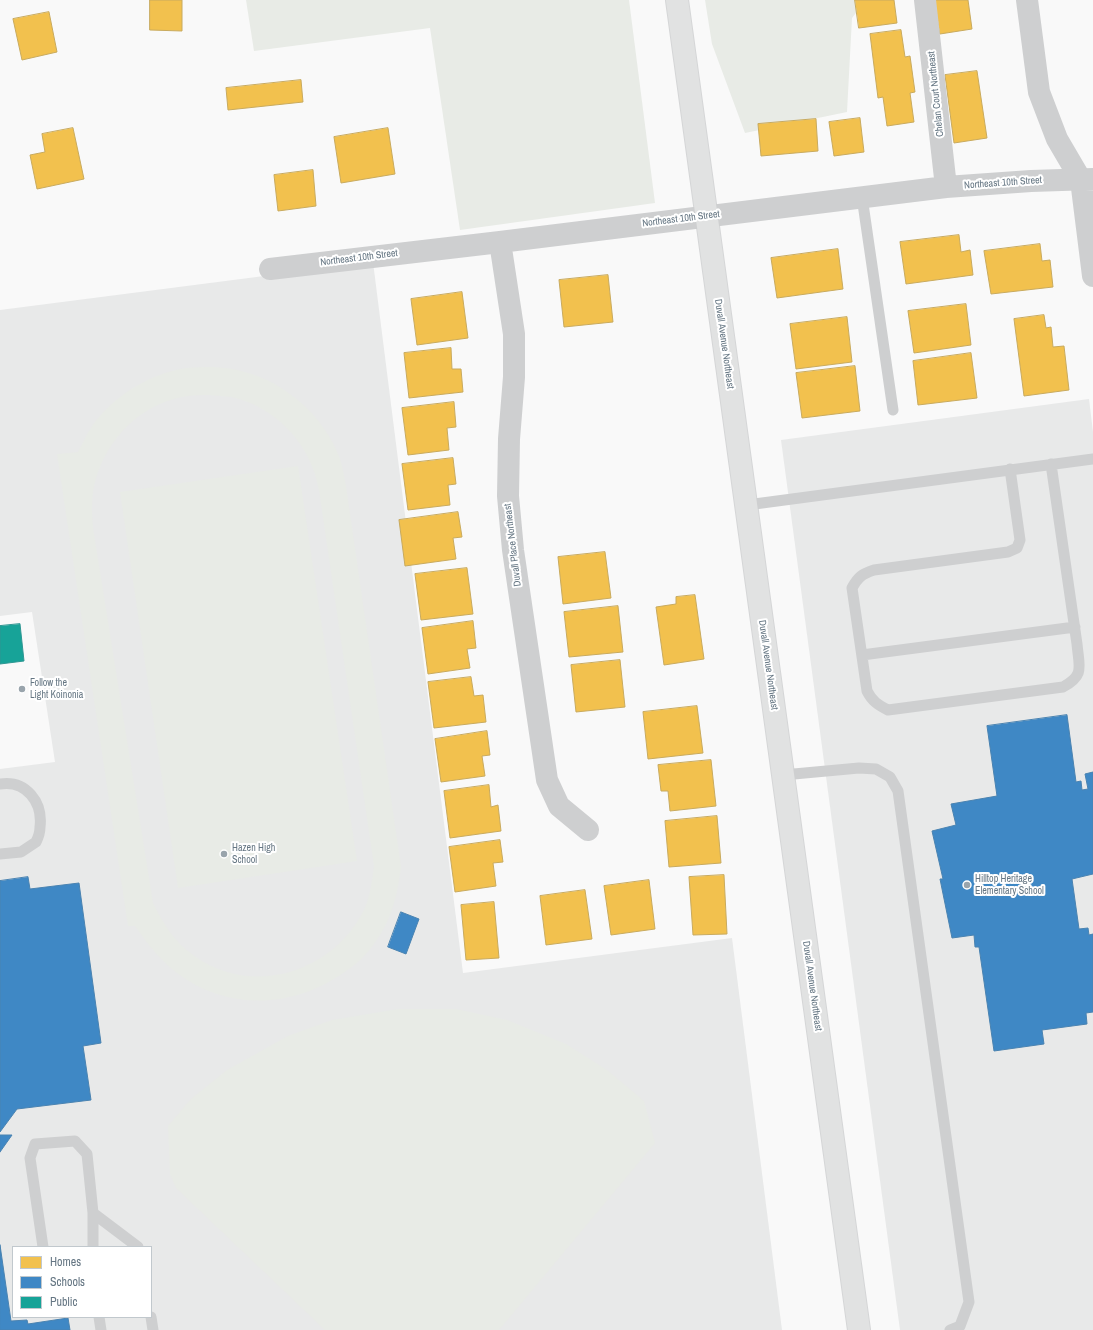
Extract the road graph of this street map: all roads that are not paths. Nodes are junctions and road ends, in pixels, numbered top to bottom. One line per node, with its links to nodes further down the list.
1 (677, 0): 7 (main road, Duvall Avenue Northeast)
2 (925, 0): 5 (street, Chelan Court Northeast)
3 (1027, 0): 4 (street)
4 (1087, 180): 5 (street, Northeast 10th Street); 10 (street)
5 (946, 187): 6 (street, Northeast 10th Street)
6 (862, 197): 7 (street, Northeast 10th Street); 11 (lane)
7 (707, 216): 8 (street, Northeast 10th Street); 15 (main road, Duvall Avenue Northeast)
8 (500, 242): 9 (street, Northeast 10th Street); 20 (street, Duvall Place Northeast)
9 (270, 269)
10 (1093, 276)
11 (893, 410)
12 (1093, 459): 13 (lane)
13 (1051, 464): 14 (lane); 16 (lane)
14 (1010, 470): 15 (lane); 17 (lane)
15 (747, 505): 18 (main road, Duvall Avenue Northeast)
16 (1075, 627): 17 (lane); 17 (lane)
17 (862, 655)
18 (784, 775): 30 (main road, Duvall Avenue Northeast); 31 (lane)
19 (0, 784): 21 (lane)
20 (588, 830)
21 (0, 854)
22 (93, 1213): 23 (lane); 24 (lane); 25 (lane)
23 (43, 1246)
24 (93, 1246)
25 (137, 1246)
26 (99, 1318): 28 (lane)
27 (151, 1318): 29 (lane)
28 (101, 1330)
29 (153, 1330)
30 (859, 1330)
31 (950, 1330)

